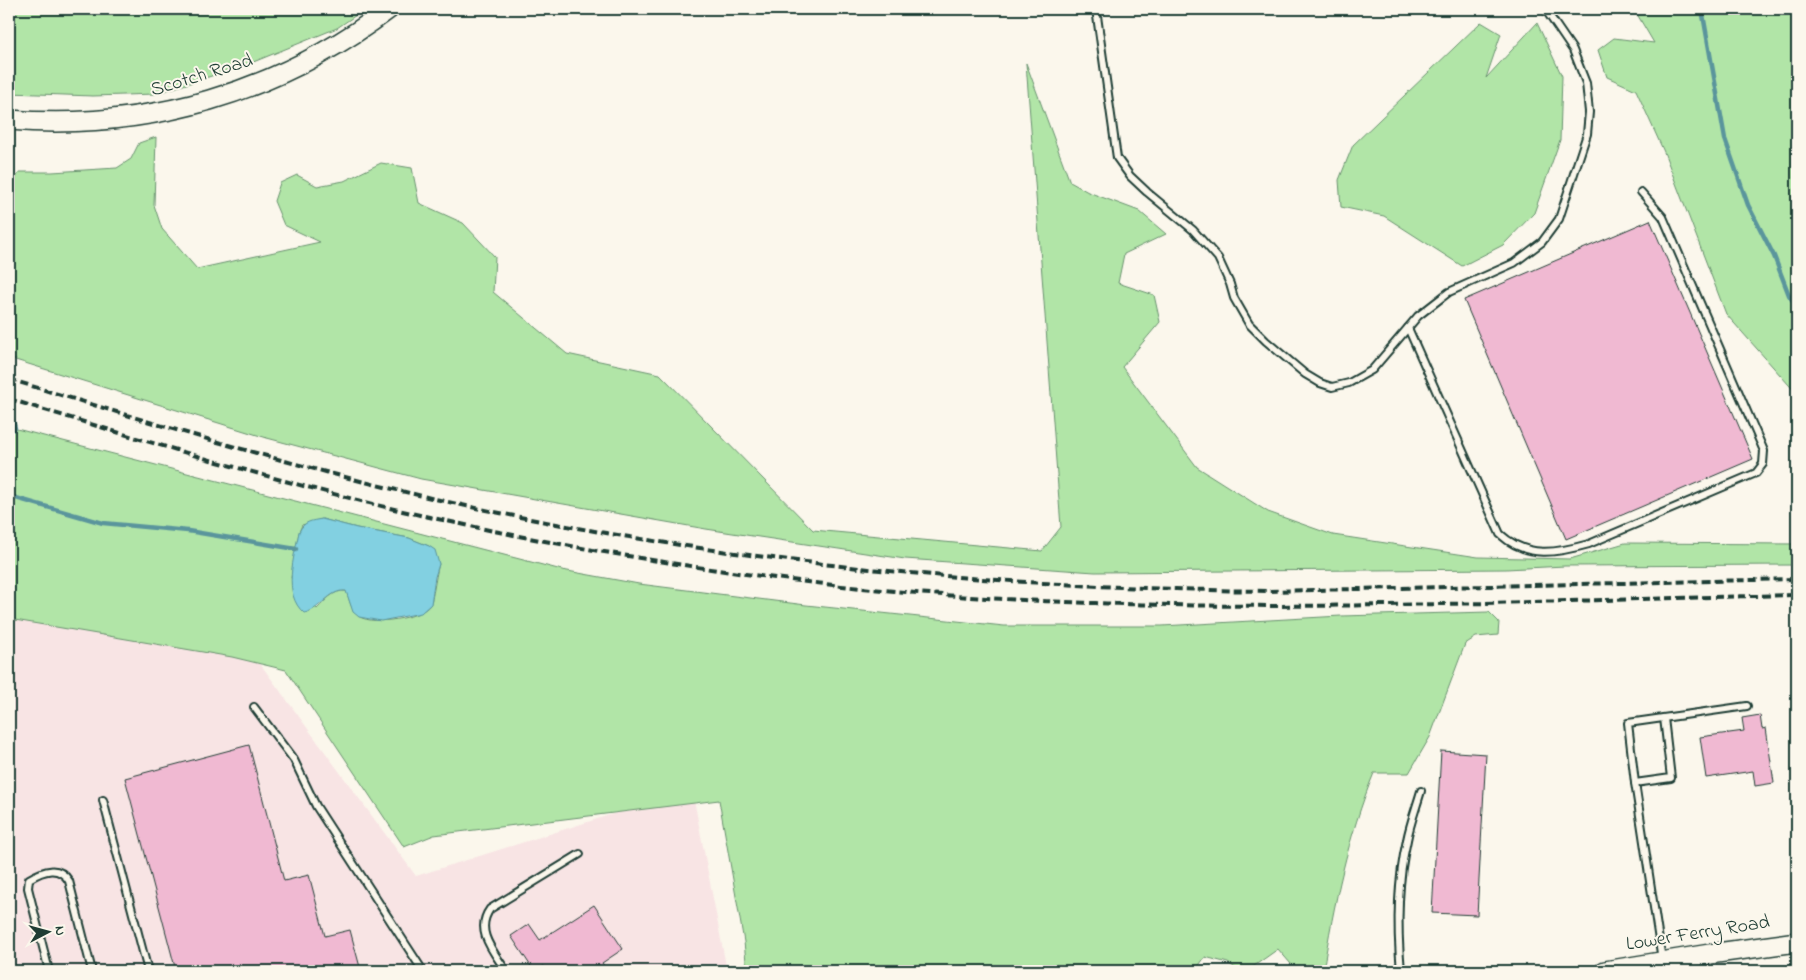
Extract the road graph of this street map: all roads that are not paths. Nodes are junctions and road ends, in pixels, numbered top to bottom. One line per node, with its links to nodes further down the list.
1 (389, 9): 4 (main road, Scotch Road)
2 (1096, 9): 6 (lane)
3 (1545, 9): 6 (lane)
4 (9, 120)
5 (1641, 192): 6 (lane)
6 (1408, 328)
7 (1747, 706): 9 (lane)
8 (254, 707): 19 (lane)
9 (1664, 718): 10 (lane); 10 (lane)
10 (1635, 783): 15 (lane)
11 (1420, 792): 21 (lane)
12 (103, 800): 18 (lane)
13 (580, 854): 20 (lane)
14 (1797, 942): 15 (main road, Lower Ferry Road)
15 (1662, 962): 22 (main road, Lower Ferry Road)
16 (49, 971): 17 (lane)
17 (92, 971)
18 (148, 971)
19 (423, 971)
20 (506, 971)
21 (1401, 971)
22 (1605, 971)

